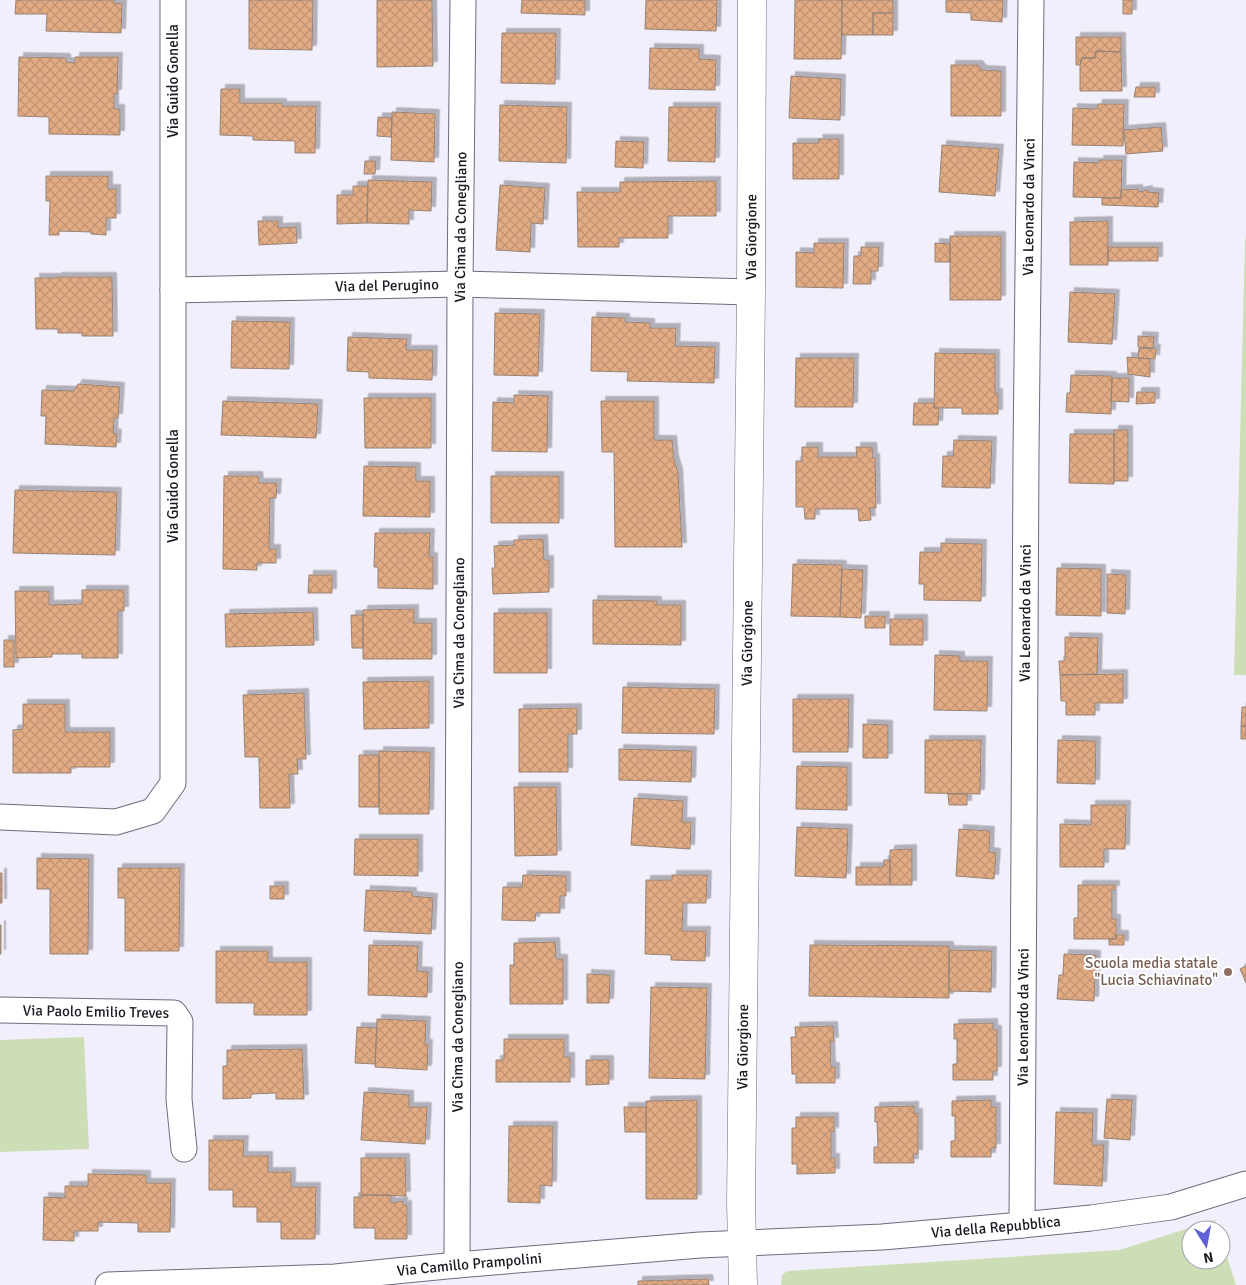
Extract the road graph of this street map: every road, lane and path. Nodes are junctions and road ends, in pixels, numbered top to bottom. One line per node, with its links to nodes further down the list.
1 (174, 0): 6 (street, Via Guido Gonella)
2 (463, 0): 5 (street, Via Cima da Conegliano)
3 (752, 0): 7 (main road, Via Giorgione)
4 (1030, 0): 12 (street, Via Leonardo da Vinci)
5 (460, 284): 6 (street, Via del Perugino); 7 (street, Via del Perugino); 14 (street, Via Cima da Conegliano)
6 (173, 290): 8 (street, Via Guido Gonella)
7 (751, 292): 13 (main road, Via Giorgione)
8 (0, 817)
9 (0, 1010): 10 (street, Via Paolo Emilio Treves)
10 (184, 1150)
11 (1246, 1184): 12 (street, Via della Repubblica)
12 (1022, 1225): 13 (street, Via della Repubblica)
13 (741, 1244): 14 (street, Via Camillo Prampolini); 17 (main road, Via Giorgione)
14 (462, 1272): 15 (street, Via Camillo Prampolini)
15 (180, 1284): 16 (street, Via Camillo Prampolini)
16 (108, 1285)
17 (743, 1285)

